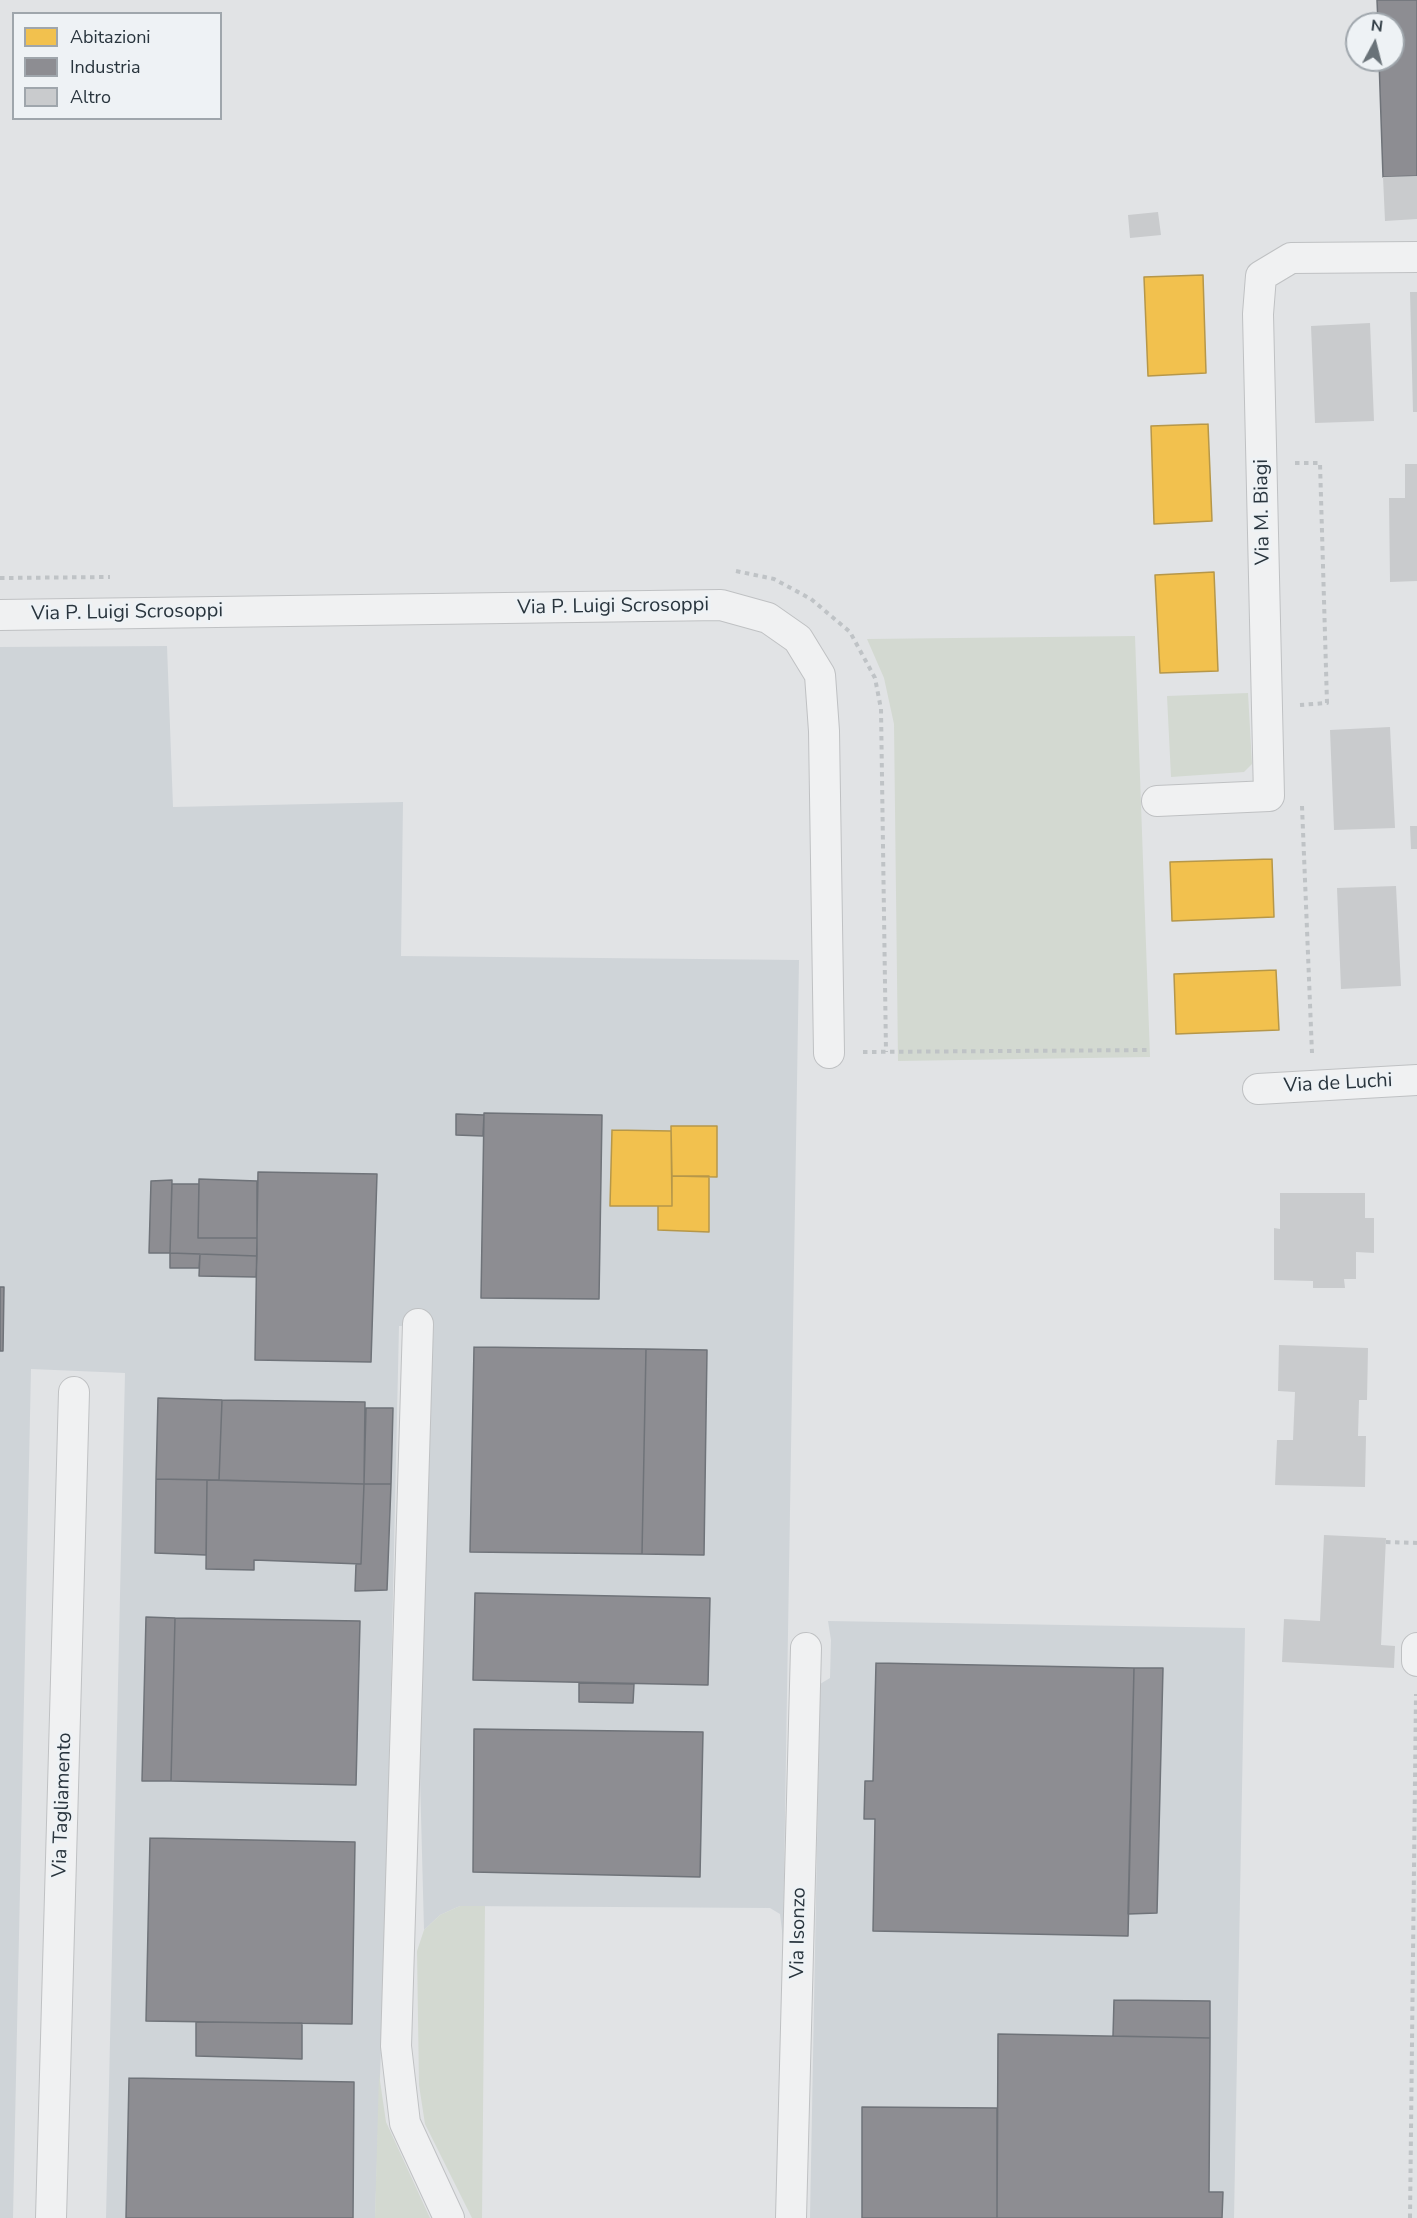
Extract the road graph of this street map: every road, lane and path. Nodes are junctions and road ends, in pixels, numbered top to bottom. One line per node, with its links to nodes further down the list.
1 (1417, 257): 9 (street, Via M. Biagi)
2 (1289, 463): 7 (path)
3 (730, 570): 11 (path)
4 (118, 577): 5 (path)
5 (0, 578)
6 (0, 615): 12 (street, Via P. Luigi Scrosoppi)
7 (1297, 705)
8 (1301, 798): 13 (path)
9 (1157, 801)
10 (1147, 1050): 11 (path)
11 (886, 1052): 12 (path)
12 (829, 1053)
13 (1312, 1054)
14 (1417, 1080): 15 (street, Via de Luchi)
15 (1258, 1089)
16 (418, 1324): 24 (street)
17 (74, 1392): 23 (street, Via Tagliamento)
18 (1386, 1542): 19 (path)
19 (1417, 1543)
20 (806, 1648): 25 (street, Via Isonzo)
21 (1417, 1648): 22 (street)
22 (1417, 1661): 26 (path)
23 (51, 2218)
24 (449, 2218)
25 (791, 2218)
26 (1410, 2218)

